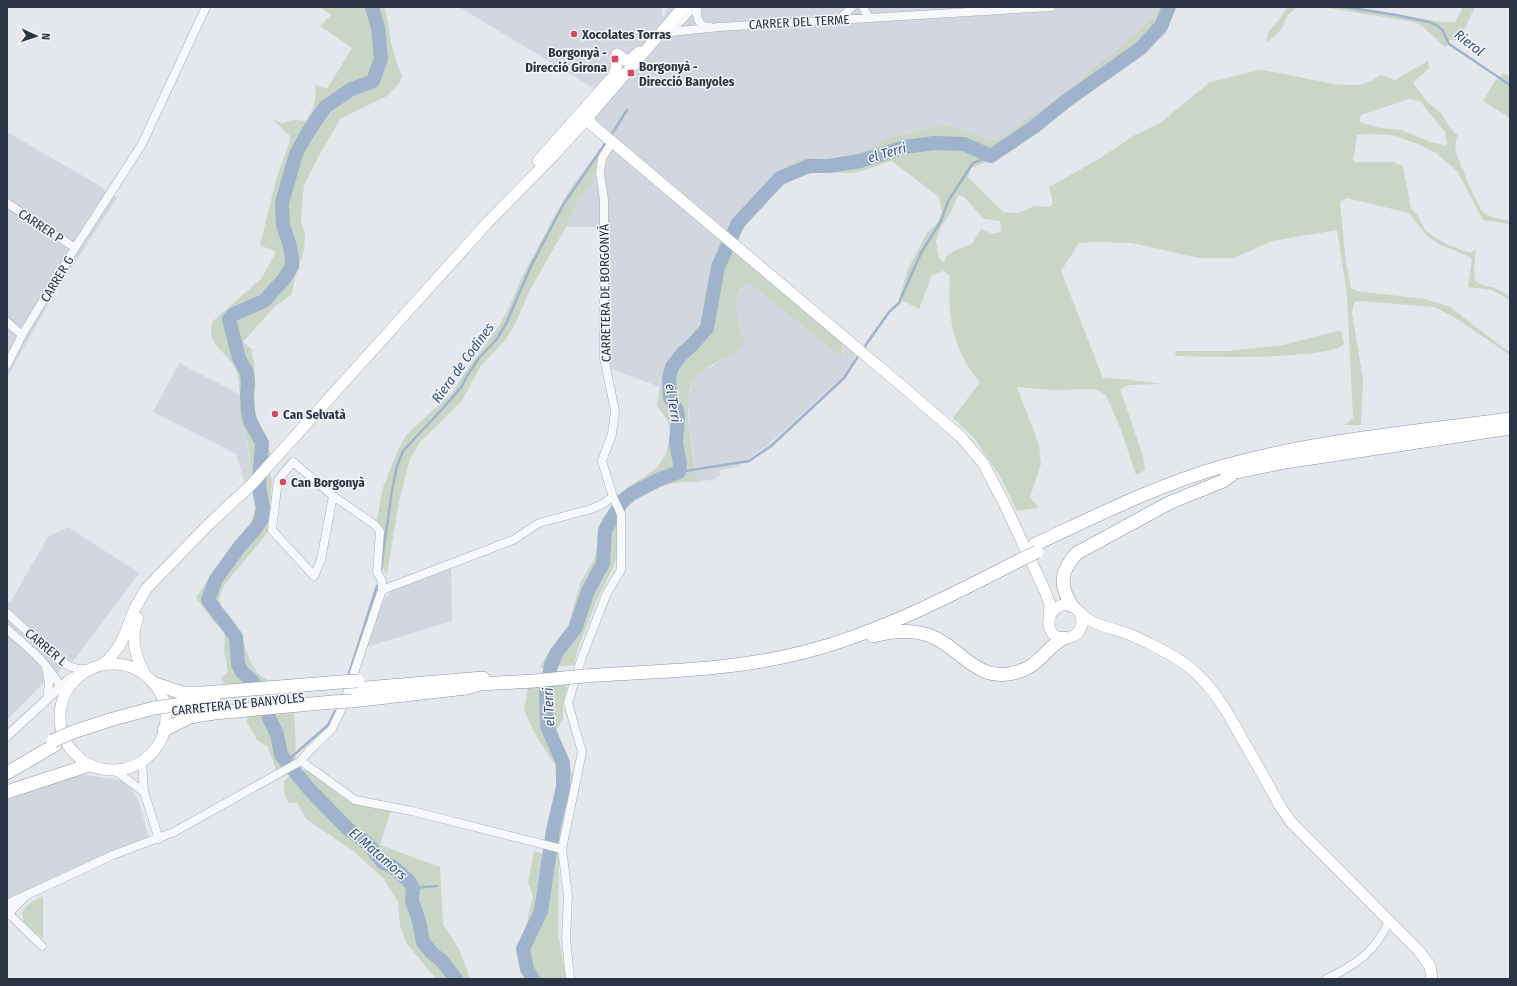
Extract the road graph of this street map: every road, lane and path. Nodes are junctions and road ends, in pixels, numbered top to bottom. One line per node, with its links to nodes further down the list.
1 (206, 7): 19 (street, CARRER G)
2 (678, 7): 11 (main road); 12 (main road)
3 (696, 7): 9 (street); 10 (street)
4 (852, 7): 8 (street)
5 (863, 7): 7 (street)
6 (1051, 7): 7 (street, CARRER DEL TERME)
7 (868, 18): 8 (street, CARRER DEL TERME)
8 (840, 19): 9 (street, CARRER DEL TERME)
9 (714, 27): 10 (street, CARRER DEL TERME)
10 (670, 32): 11 (street, CARRER DEL TERME)
11 (659, 35): 12 (main road); 13 (main road)
12 (624, 59): 13 (main road); 13 (main road)
13 (608, 86): 14 (main road); 16 (main road)
14 (588, 120): 15 (main road); 16 (main road); 18 (main road)
15 (613, 141): 29 (street, CARRETERA DE BORGONYÀ); 34 (main road)
16 (539, 161): 18 (main road)
17 (7, 203): 19 (street, CARRER P)
18 (488, 222): 25 (main road)
19 (76, 248): 21 (street, CARRER G)
20 (7, 322): 21 (street)
21 (22, 335): 22 (street, CARRER G)
22 (7, 365)
23 (1510, 419): 31 (highway)
24 (1510, 428): 27 (highway)
25 (282, 451): 26 (street); 30 (main road)
26 (293, 462): 28 (street); 28 (street)
27 (1236, 472): 31 (highway); 35 (highway)
28 (333, 496): 33 (street)
29 (613, 497): 33 (street); 66 (street, CARRETERA DE BORGONYÀ)
30 (237, 499): 44 (main road); 47 (main road)
31 (1036, 549): 32 (highway)
32 (1017, 558): 42 (highway); 46 (highway)
33 (382, 590): 58 (street)
34 (1045, 591): 35 (main road); 37 (main road)
35 (1071, 608): 37 (main road); 38 (main road); 40 (main road)
36 (7, 613): 45 (street, CARRER L)
37 (1049, 619): 41 (main road)
38 (1104, 627): 40 (main road); 70 (main road)
39 (7, 629): 43 (street, CARRER L)
40 (1079, 632): 41 (main road)
41 (1064, 638): 42 (highway)
42 (844, 641): 46 (highway)
43 (45, 664): 50 (street, CARRER L); 53 (street, CARRER L)
44 (101, 665): 45 (main road); 47 (main road)
45 (86, 671): 50 (main road)
46 (586, 673): 48 (highway)
47 (145, 674): 49 (main road)
48 (535, 677): 51 (highway); 51 (highway)
49 (155, 684): 52 (highway); 54 (main road)
50 (63, 691): 53 (street); 59 (main road)
51 (354, 691): 52 (highway)
52 (337, 692): 54 (highway); 56 (highway, bridge)
53 (47, 699): 55 (street)
54 (164, 730): 57 (main road)
55 (7, 736)
56 (54, 743): 60 (highway); 62 (highway)
57 (142, 761): 61 (main road); 64 (street)
58 (299, 762): 65 (street); 66 (street)
59 (89, 764): 61 (main road); 63 (highway)
60 (7, 765)
61 (114, 770): 64 (street)
62 (7, 772)
63 (7, 792)
64 (144, 792): 65 (street)
65 (158, 839): 67 (street)
66 (562, 849): 72 (street, CARRETERA DE BORGONYÀ)
67 (26, 896): 68 (street); 69 (street)
68 (7, 904)
69 (8, 914): 71 (street)
70 (1389, 921): 73 (street); 74 (main road)
71 (42, 946)
72 (570, 979)
73 (1326, 979)
74 (1432, 979)

